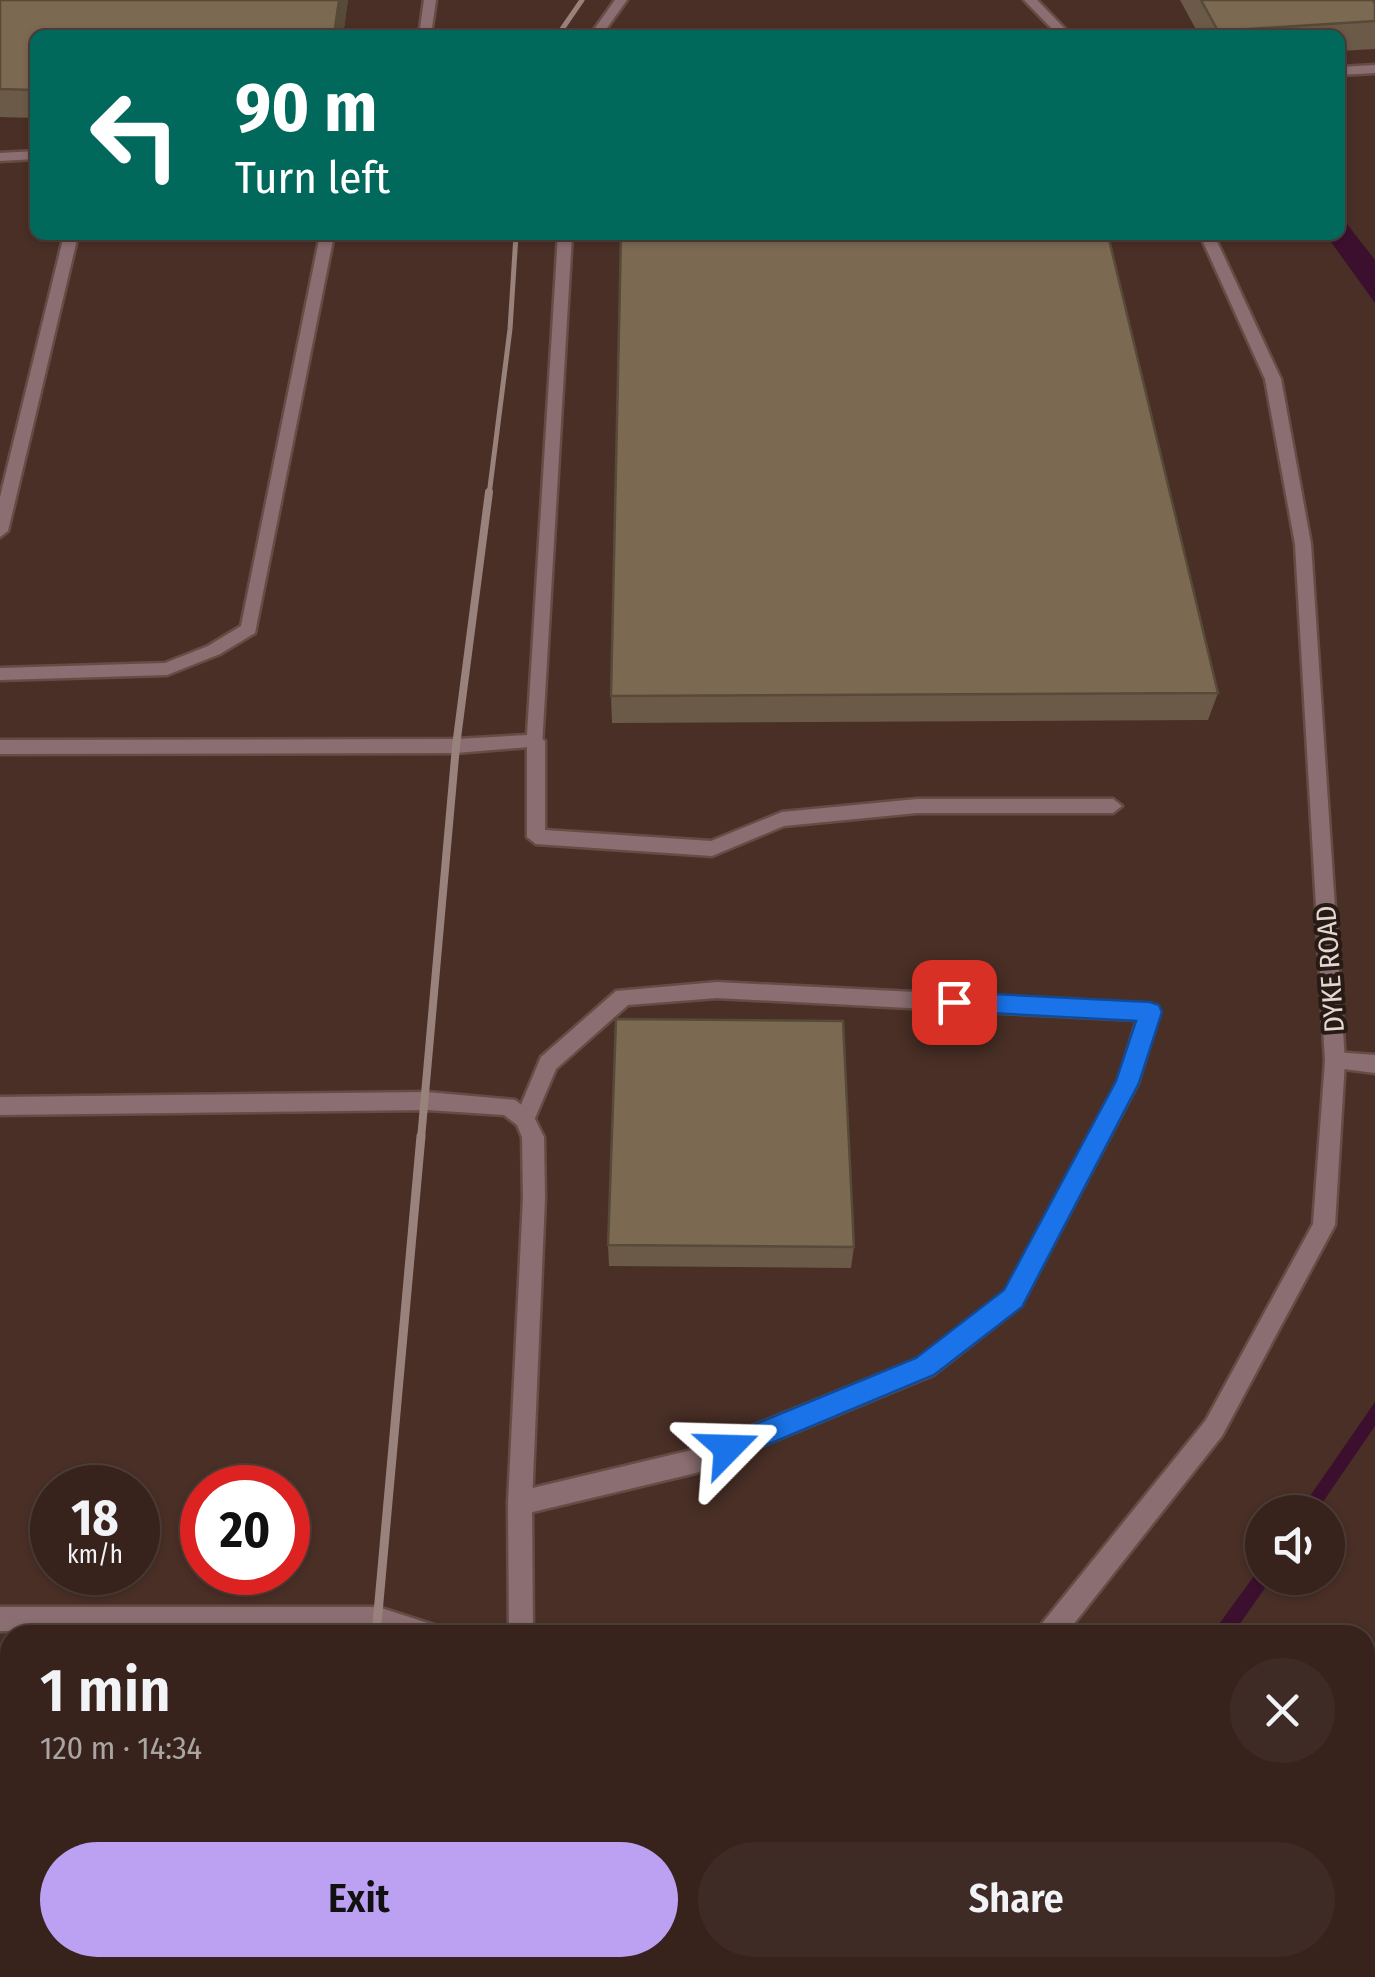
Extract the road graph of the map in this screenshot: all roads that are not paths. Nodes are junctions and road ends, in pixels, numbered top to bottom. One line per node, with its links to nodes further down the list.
1 (430, 0): 4 (street)
2 (621, 0): 5 (street)
3 (1030, 0): 6 (street)
4 (426, 30)
5 (600, 30)
6 (1060, 30)
7 (1375, 69): 8 (street)
8 (1345, 72)
9 (30, 155): 10 (street)
10 (0, 156)
11 (71, 240): 15 (street)
12 (325, 240): 16 (street)
13 (566, 240): 17 (street)
14 (1208, 240): 20 (street, DYKE ROAD)
15 (0, 531)
16 (0, 674)
17 (536, 741): 18 (street); 19 (street)
18 (0, 747)
19 (1113, 806)
20 (1335, 1061): 21 (street); 28 (street, DYKE ROAD)
21 (1375, 1064)
22 (0, 1106): 23 (street)
23 (525, 1119): 24 (street); 24 (street)
24 (520, 1502): 27 (street)
25 (0, 1619): 26 (street)
26 (397, 1625)
27 (521, 1625)
28 (1057, 1625)

